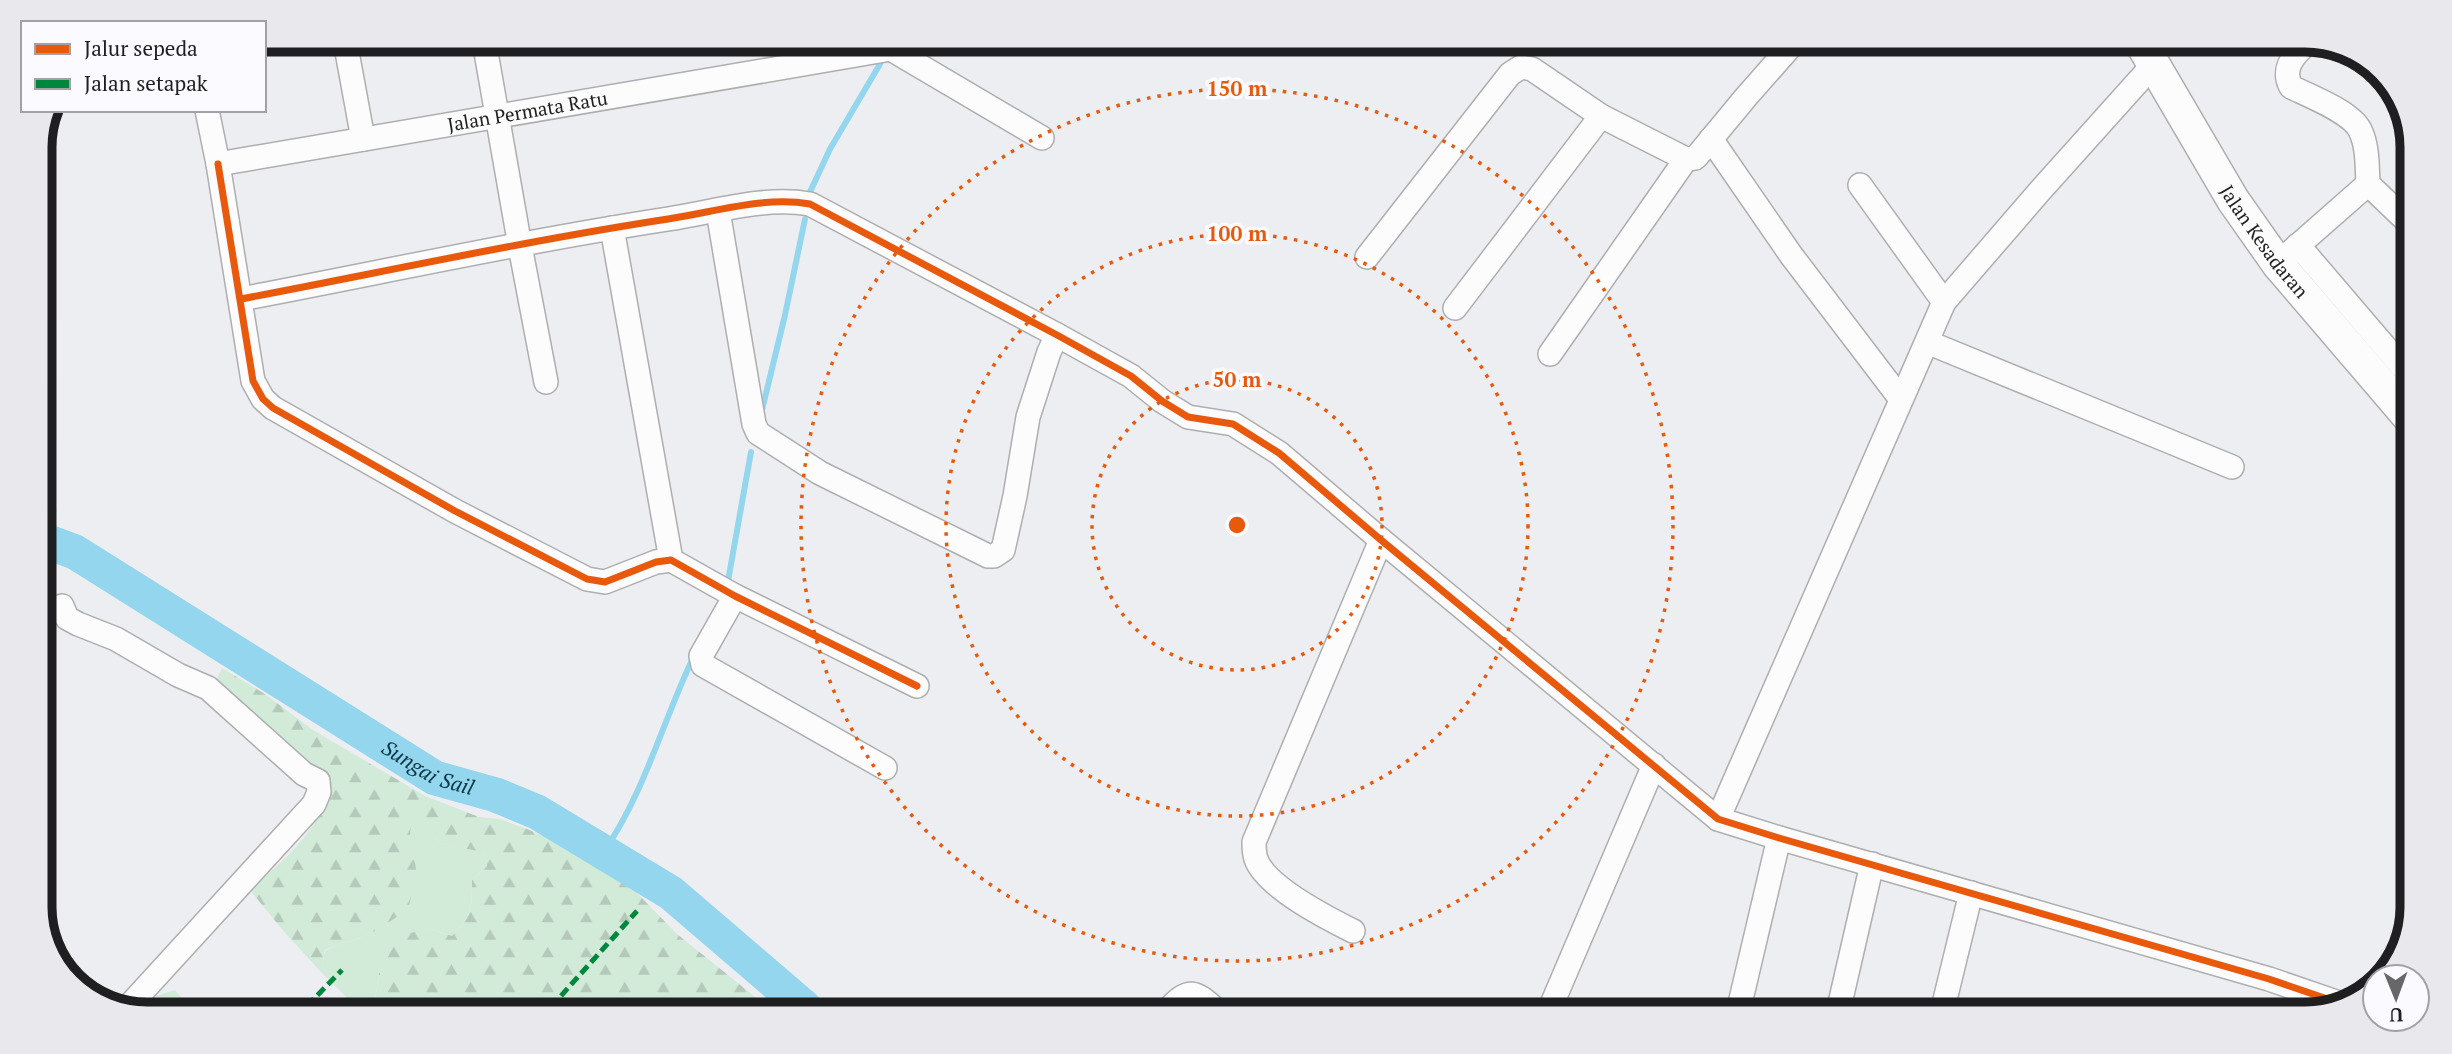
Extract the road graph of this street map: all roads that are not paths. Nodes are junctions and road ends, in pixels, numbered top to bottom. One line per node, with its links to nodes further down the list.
1 (347, 52): 12 (street)
2 (486, 52): 9 (street)
3 (857, 52): 9 (street, Jalan Permata Ratu)
4 (901, 52): 11 (street)
5 (1786, 52): 13 (street)
6 (2299, 52): 16 (street)
7 (2148, 56): 22 (street, Jalan Kesadaran); 25 (street)
8 (207, 112): 15 (street)
9 (497, 116): 12 (street, Jalan Permata Ratu); 21 (street)
10 (1601, 116): 14 (street); 23 (street); 26 (street)
11 (1042, 138)
12 (362, 139): 15 (street, Jalan Permata Ratu)
13 (1712, 139): 14 (street); 32 (street)
14 (1686, 159): 29 (street)
15 (218, 164): 24 (street)
16 (2368, 184): 19 (street); 22 (street)
17 (1860, 185): 25 (street)
18 (718, 211): 20 (street); 27 (street); 27 (street)
19 (2399, 214)
20 (612, 228): 21 (street); 36 (street)
21 (520, 246): 24 (street); 31 (street)
22 (2288, 255): 30 (street); 33 (street, Jalan Kesadaran)
23 (1367, 257)
24 (241, 299): 36 (street)
25 (1944, 302): 28 (street)
26 (1455, 308)
27 (1057, 335): 35 (street)
28 (1927, 342): 32 (street); 34 (street)
29 (1550, 354)
30 (2399, 365)
31 (546, 382)
32 (1900, 398): 42 (street)
33 (2399, 404)
34 (2232, 467)
35 (1381, 540): 40 (street); 46 (street)
36 (671, 560): 37 (street)
37 (735, 596): 39 (street); 41 (street)
38 (62, 606): 48 (street)
39 (917, 686)
40 (1654, 765): 42 (street); 51 (street)
41 (886, 768)
42 (1718, 818): 43 (street)
43 (1779, 838): 44 (street); 52 (street)
44 (1872, 864): 45 (street); 53 (street)
45 (1971, 892): 47 (street); 54 (street)
46 (1353, 931)
47 (2326, 999)
48 (134, 1001)
49 (1178, 1002): 50 (street)
50 (1205, 1002)
51 (1553, 1002)
52 (1740, 1002)
53 (1840, 1002)
54 (1944, 1002)

